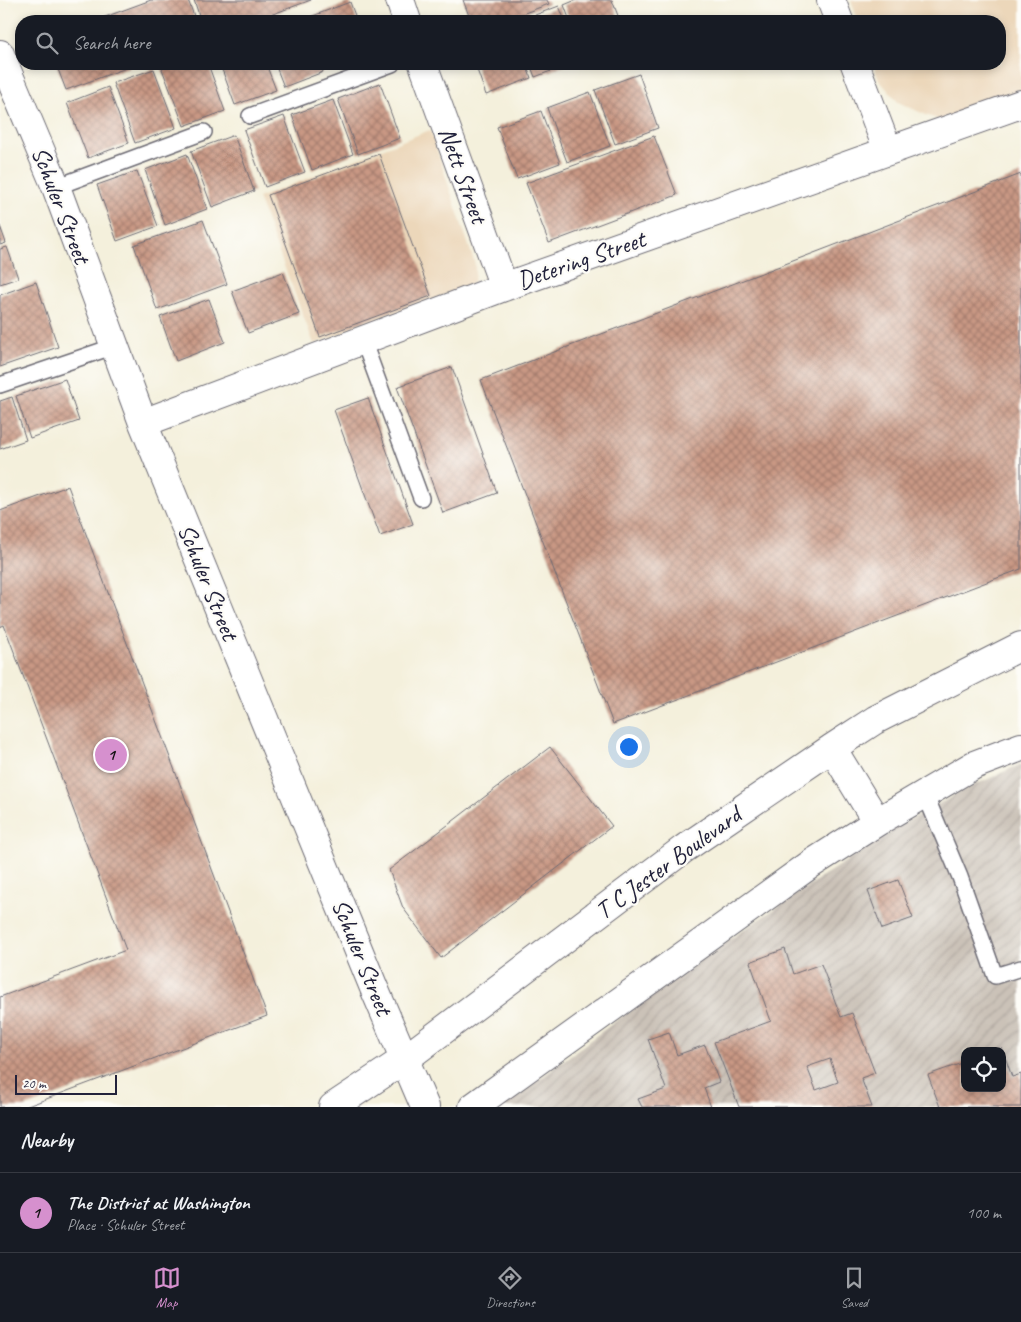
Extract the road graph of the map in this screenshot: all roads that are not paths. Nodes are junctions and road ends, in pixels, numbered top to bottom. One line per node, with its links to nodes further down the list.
1 (400, 0): 3 (street)
2 (831, 0): 4 (street)
3 (405, 15)
4 (837, 15)
5 (0, 54): 13 (street, Schuler Street)
6 (376, 70): 10 (lane)
7 (425, 70): 14 (street, Nett Street)
8 (857, 70): 12 (street)
9 (1021, 104): 12 (street, Detering Street)
10 (250, 116)
11 (204, 132): 13 (lane)
12 (888, 151): 14 (street, Detering Street)
13 (56, 187): 16 (street, Schuler Street)
14 (504, 287): 15 (street, Detering Street)
15 (364, 340): 18 (street, Detering Street); 19 (lane)
16 (115, 346): 17 (lane); 18 (street, Schuler Street)
17 (0, 385)
18 (143, 423): 26 (street, Schuler Street)
19 (421, 498)
20 (1021, 646): 22 (street, T C Jester Boulevard)
21 (1021, 747): 23 (street)
22 (832, 748): 24 (street); 26 (street, T C Jester Boulevard)
23 (925, 794): 24 (street); 25 (lane)
24 (877, 822): 29 (street)
25 (1021, 968)
26 (405, 1060): 27 (street, T C Jester Boulevard); 28 (street, Schuler Street)
27 (333, 1107)
28 (425, 1107)
29 (473, 1107)

